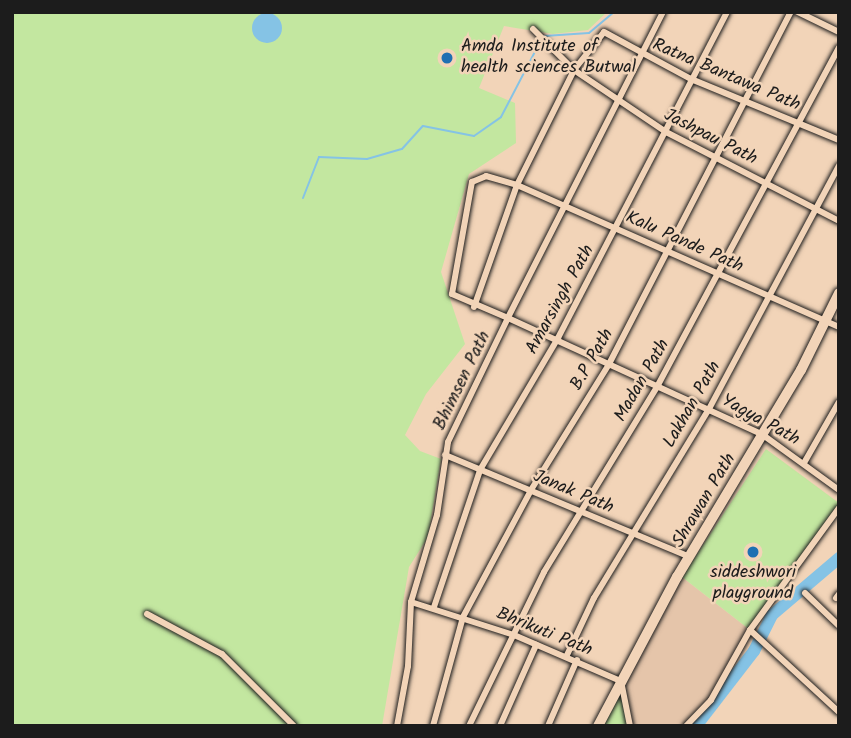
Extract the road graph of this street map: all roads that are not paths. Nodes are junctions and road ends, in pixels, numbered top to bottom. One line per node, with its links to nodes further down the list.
1 (663, 12): 8 (street)
2 (727, 12): 10 (street, Amarsingh Path)
3 (791, 12): 11 (street, B.P Path)
4 (798, 12): 6 (street)
5 (533, 29): 9 (street, Jashpau Path)
6 (839, 32)
7 (839, 48): 13 (street, Madan Path)
8 (639, 55): 9 (street, Ratna Bantawa Path); 10 (street, Ratna Bantawa Path); 12 (street)
9 (575, 70): 12 (street, Jashpau Path); 19 (street)
10 (691, 79): 11 (street, Ratna Bantawa Path); 14 (street, Amarsingh Path)
11 (744, 99): 13 (street, Ratna Bantawa Path); 16 (street, B.P Path)
12 (616, 100): 14 (street, Jashpau Path); 20 (street)
13 (799, 122): 15 (street, Ratna Bantawa Path); 18 (street, Madan Path)
14 (666, 132): 16 (street, Jashpau Path); 23 (street, Amarsingh Path)
15 (839, 141)
16 (717, 155): 18 (street, Jashpau Path); 24 (street, B.P Path)
17 (839, 166): 21 (street, Lakhan Path)
18 (766, 182): 21 (street, Jashpau Path); 25 (street, Madan Path)
19 (517, 185): 20 (street, Kalu Pande Path); 28 (street); 28 (street, Bhimsen Path)
20 (562, 204): 23 (street, Kalu Pande Path); 29 (street)
21 (816, 209): 22 (street, Jashpau Path); 27 (street, Lakhan Path)
22 (839, 222)
23 (616, 229): 24 (street, Kalu Pande Path); 32 (street, Amarsingh Path)
24 (667, 251): 25 (street, Kalu Pande Path); 33 (street, B.P Path)
25 (720, 275): 27 (street, Kalu Pande Path); 34 (street, Madan Path)
26 (839, 293): 30 (street, Shrawan Path)
27 (769, 297): 30 (street, Kalu Pande Path); 36 (street, Lakhan Path)
28 (474, 307): 29 (street, Bhimsen Path)
29 (508, 318): 32 (street, Yagya Path); 38 (street, Bhimsen Path)
30 (824, 321): 31 (street, Kalu Pande Path); 37 (street, Shrawan Path)
31 (839, 327)
32 (558, 338): 33 (street, Yagya Path); 40 (street, Amarsingh Path)
33 (609, 364): 34 (street, Yagya Path); 41 (street, B.P Path)
34 (659, 385): 36 (street, Yagya Path); 44 (street, Madan Path)
35 (839, 402): 39 (street)
36 (709, 409): 37 (street, Yagya Path); 45 (street, Lakhan Path)
37 (763, 436): 39 (street, Yagya Path); 46 (street, Shrawan Path)
38 (445, 455): 40 (street, Janak Path); 48 (street, Bhimsen Path)
39 (804, 463): 42 (street, Yagya Path)
40 (480, 470): 41 (street, Janak Path); 49 (street, Amarsingh Path)
41 (531, 490): 44 (street, Janak Path); 51 (street, B.P Path)
42 (839, 490)
43 (839, 508): 53 (street)
44 (581, 513): 45 (street, Janak Path); 54 (street, Madan Path)
45 (633, 533): 46 (street, Janak Path); 56 (street, Lakhan Path)
46 (690, 557): 58 (street, Shrawan Path)
47 (805, 593): 52 (street)
48 (411, 602): 49 (street, Bhrikuti Path); 62 (street, Bhimsen Path)
49 (434, 607): 51 (street, Bhrikuti Path)
50 (147, 614): 61 (street)
51 (463, 617): 54 (street, Bhrikuti Path); 63 (street, B.P Path)
52 (839, 626)
53 (753, 632): 59 (street); 68 (street)
54 (514, 635): 55 (street, Bhrikuti Path); 64 (street, Madan Path)
55 (536, 645): 56 (street, Bhrikuti Path); 65 (street)
56 (567, 655): 57 (street, Bhrikuti Path)
57 (577, 660): 58 (street, Bhrikuti Path); 66 (street)
58 (621, 681): 60 (street, Shrawan Path); 67 (street)
59 (839, 712)
60 (601, 724)
61 (294, 726)
62 (397, 726)
63 (433, 726)
64 (468, 726)
65 (500, 726)
66 (548, 726)
67 (630, 726)
68 (686, 726)

